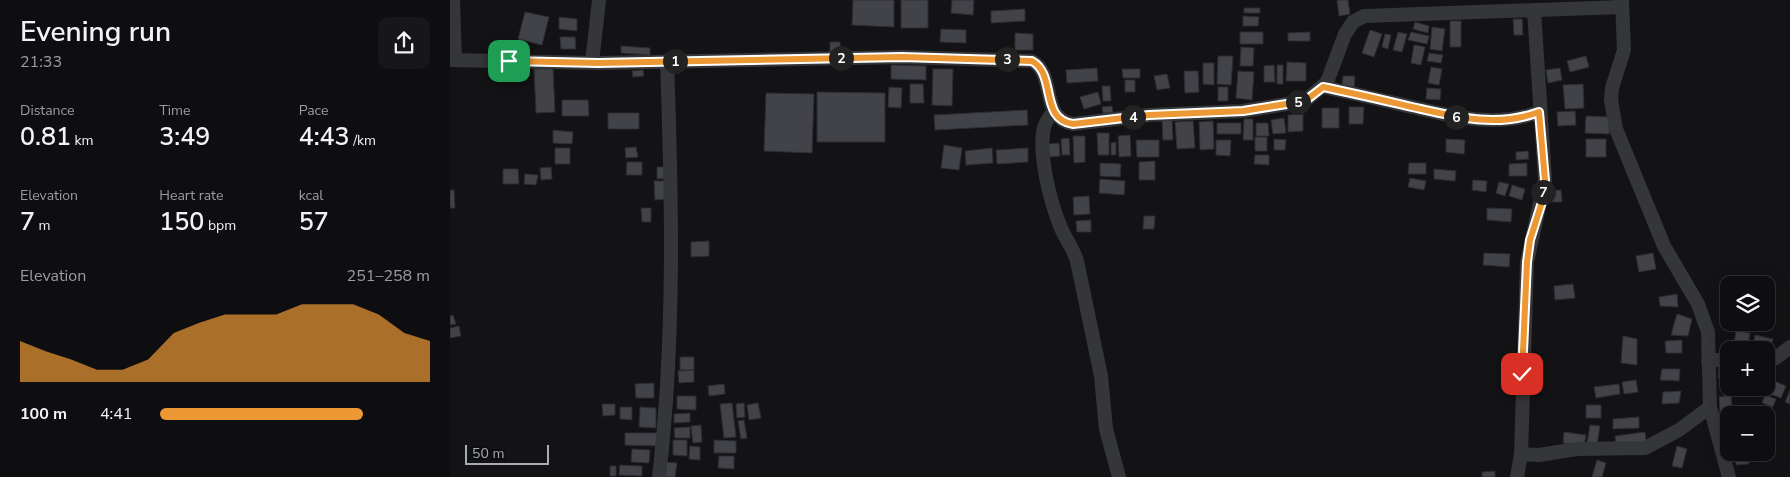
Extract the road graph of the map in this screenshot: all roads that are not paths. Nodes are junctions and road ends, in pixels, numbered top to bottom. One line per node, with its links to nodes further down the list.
1 (453, 0): 5 (street)
2 (599, 0): 7 (street)
3 (1622, 4): 4 (street); 13 (street)
4 (1534, 10): 8 (street); 10 (street)
5 (452, 60): 7 (street)
6 (667, 61): 7 (street); 9 (street); 17 (street)
7 (592, 63)
8 (1323, 87): 9 (street); 10 (street)
9 (1053, 112): 18 (street)
10 (1539, 112): 16 (street)
11 (1790, 347): 12 (street)
12 (1775, 358)
13 (1708, 360): 14 (street); 15 (street)
14 (1720, 360)
15 (1710, 407): 16 (street); 20 (street)
16 (1521, 454): 19 (street)
17 (659, 477)
18 (1119, 477)
19 (1517, 477)
20 (1729, 477)

